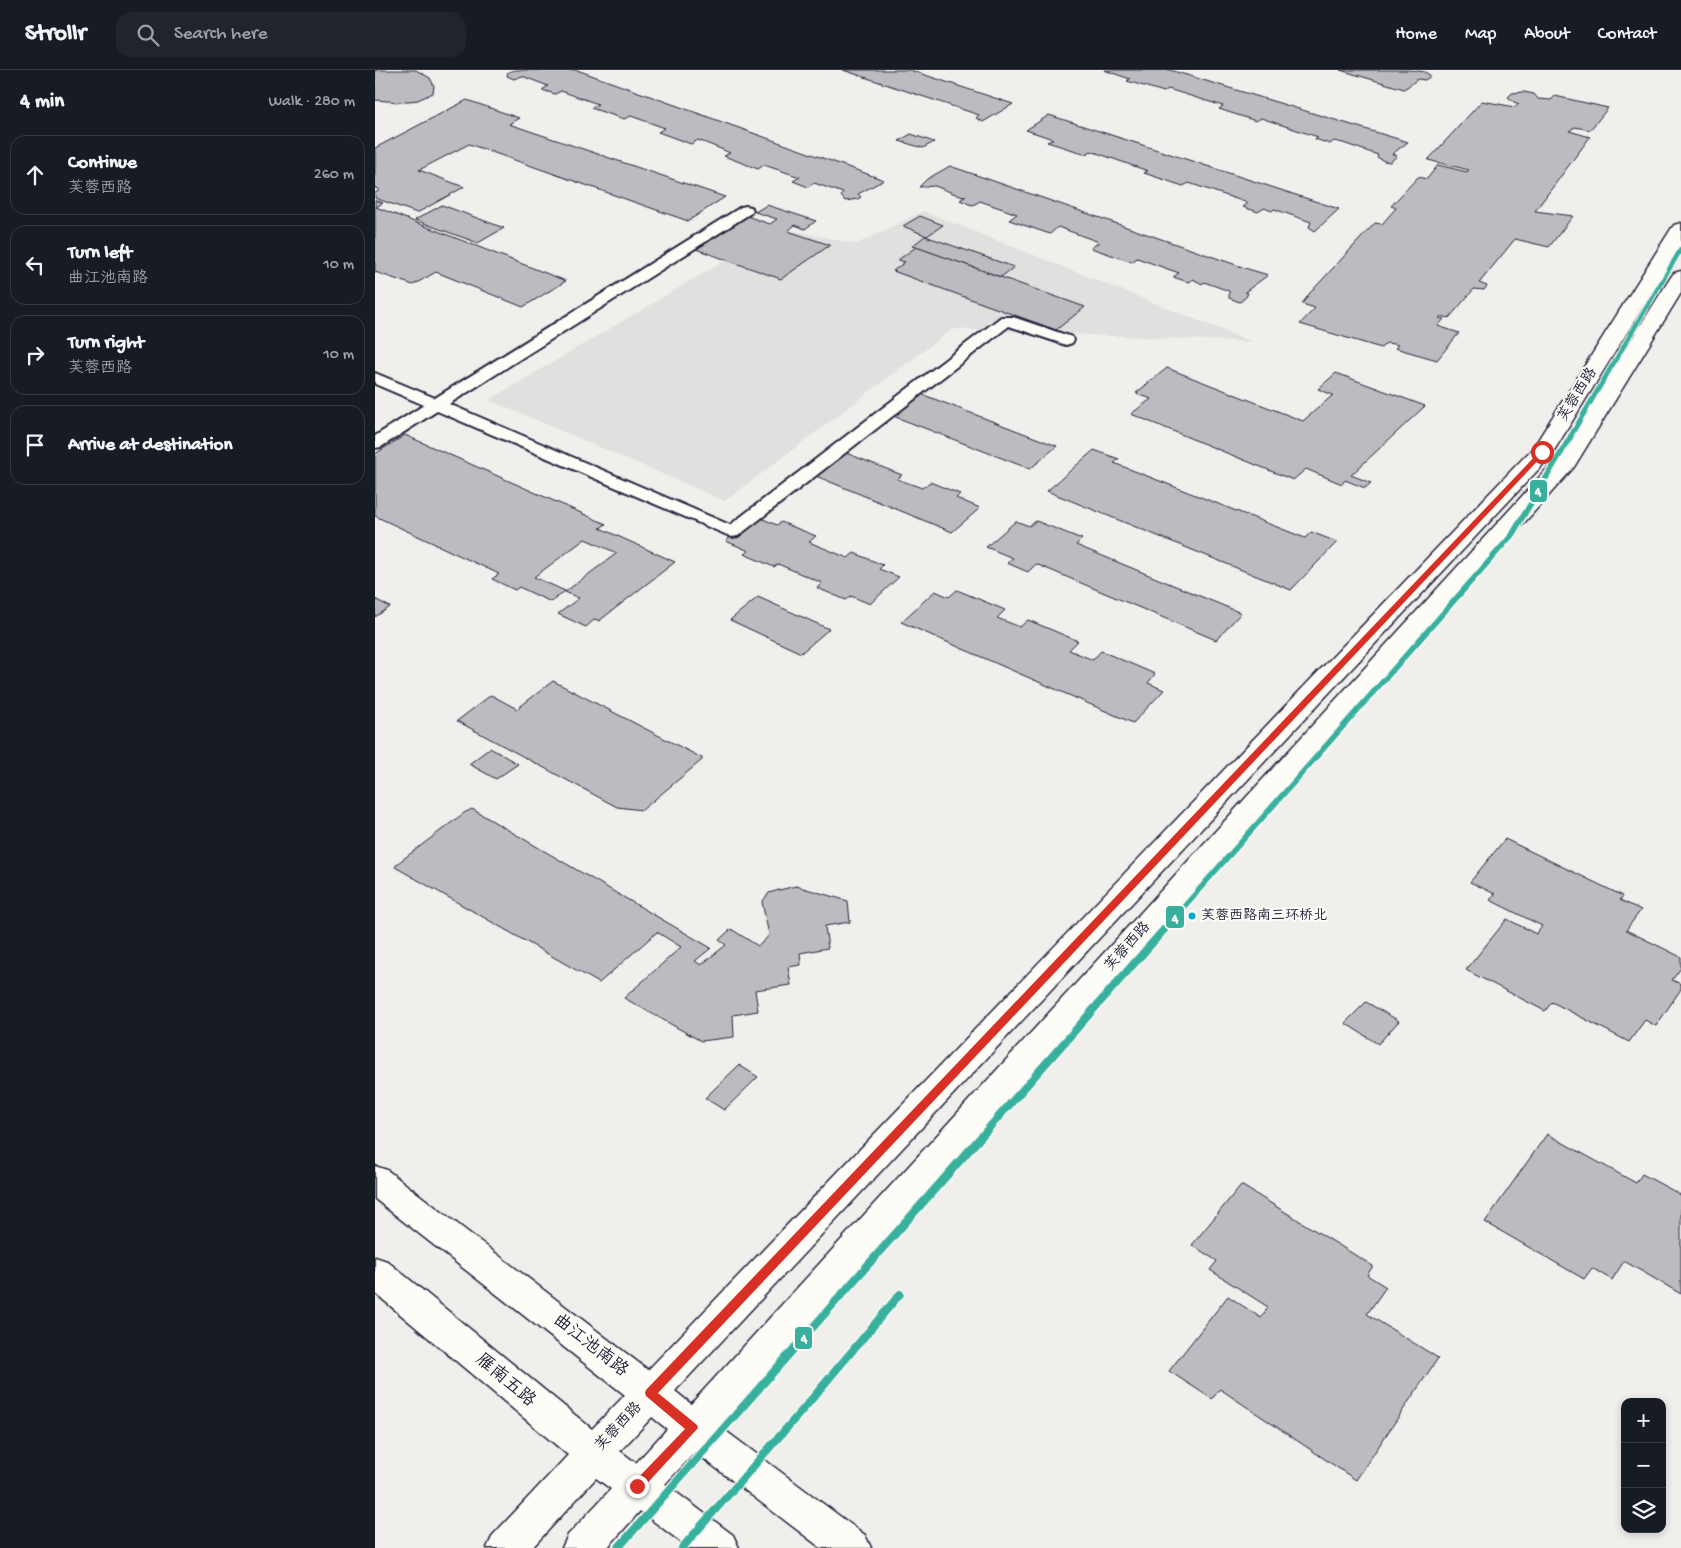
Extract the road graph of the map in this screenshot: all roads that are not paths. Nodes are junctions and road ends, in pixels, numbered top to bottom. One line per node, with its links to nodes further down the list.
1 (746, 210): 6 (lane)
2 (1681, 229): 10 (main road, 芙蓉西路)
3 (1681, 277): 11 (main road, 芙蓉西路)
4 (1067, 340): 6 (lane)
5 (375, 378): 6 (lane)
6 (436, 404): 7 (lane)
7 (375, 442)
8 (375, 1180): 10 (main road, 曲江池南路)
9 (375, 1272): 12 (main road, 雁南五路)
10 (650, 1393): 11 (main road, 曲江池南路); 12 (main road, 芙蓉西路)
11 (693, 1428): 13 (main road, 芙蓉西路); 17 (main road, 曲江池南路)
12 (594, 1454): 13 (main road, 雁南五路); 14 (main road, 芙蓉西路)
13 (637, 1486): 15 (main road, 芙蓉西路); 16 (main road)
14 (506, 1548)
15 (581, 1548)
16 (720, 1548)
17 (852, 1548)

